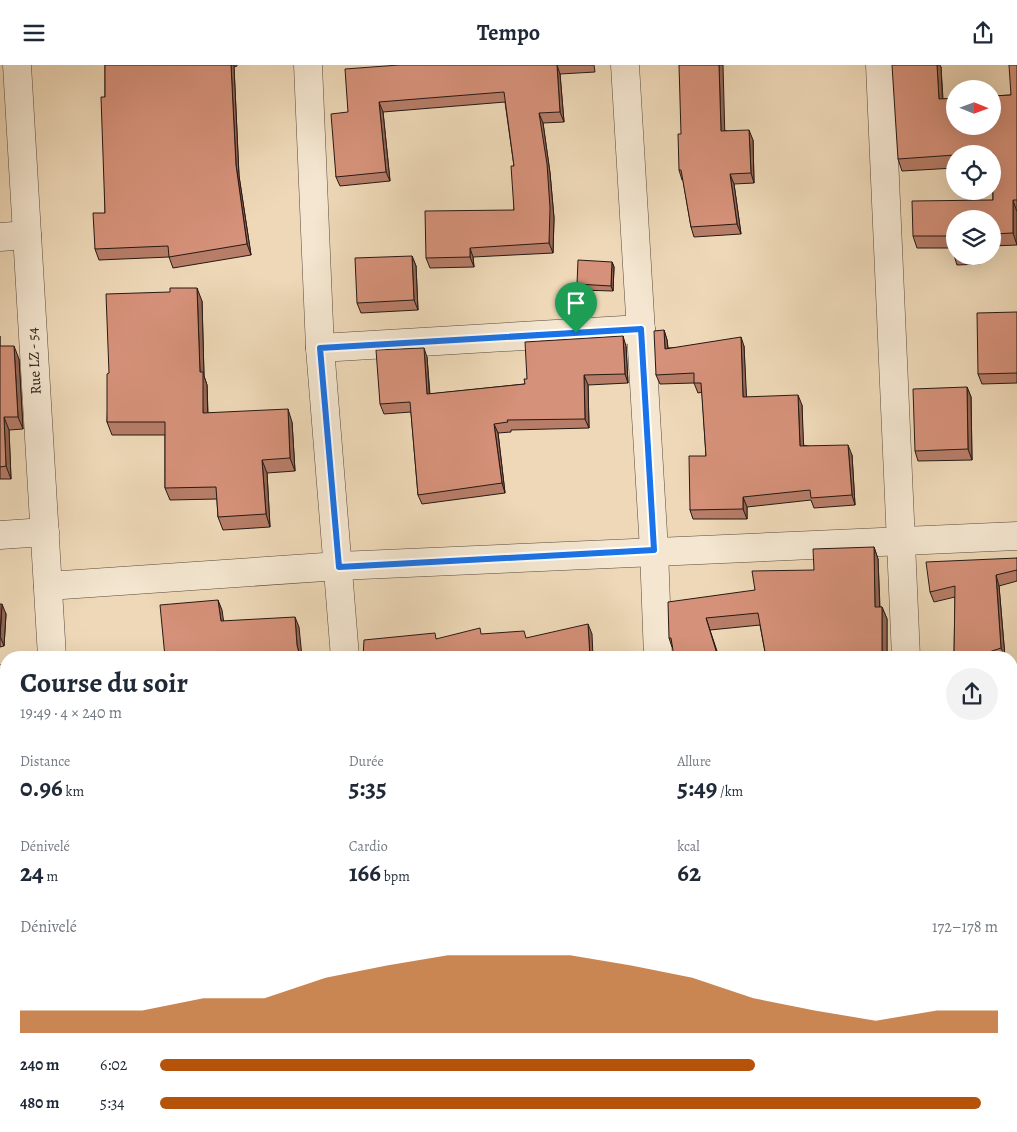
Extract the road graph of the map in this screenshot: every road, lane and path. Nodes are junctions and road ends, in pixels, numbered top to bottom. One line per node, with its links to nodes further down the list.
1 (17, 65): 5 (street, Rue LZ - 54)
2 (308, 65): 8 (street)
3 (625, 65): 7 (street)
4 (880, 65): 12 (street)
5 (27, 235): 6 (street); 9 (street, Rue LZ - 54)
6 (0, 237)
7 (641, 329): 8 (street); 13 (street)
8 (320, 348): 14 (street)
9 (45, 532): 10 (street); 15 (street, Rue LZ - 54)
10 (0, 535)
11 (1017, 535): 12 (street)
12 (902, 542): 13 (street); 19 (street)
13 (654, 550): 14 (street); 18 (street)
14 (339, 567): 15 (street); 17 (street)
15 (48, 586): 16 (street, Rue LZ - 54)
16 (52, 651)
17 (345, 651)
18 (658, 651)
19 (906, 651)

